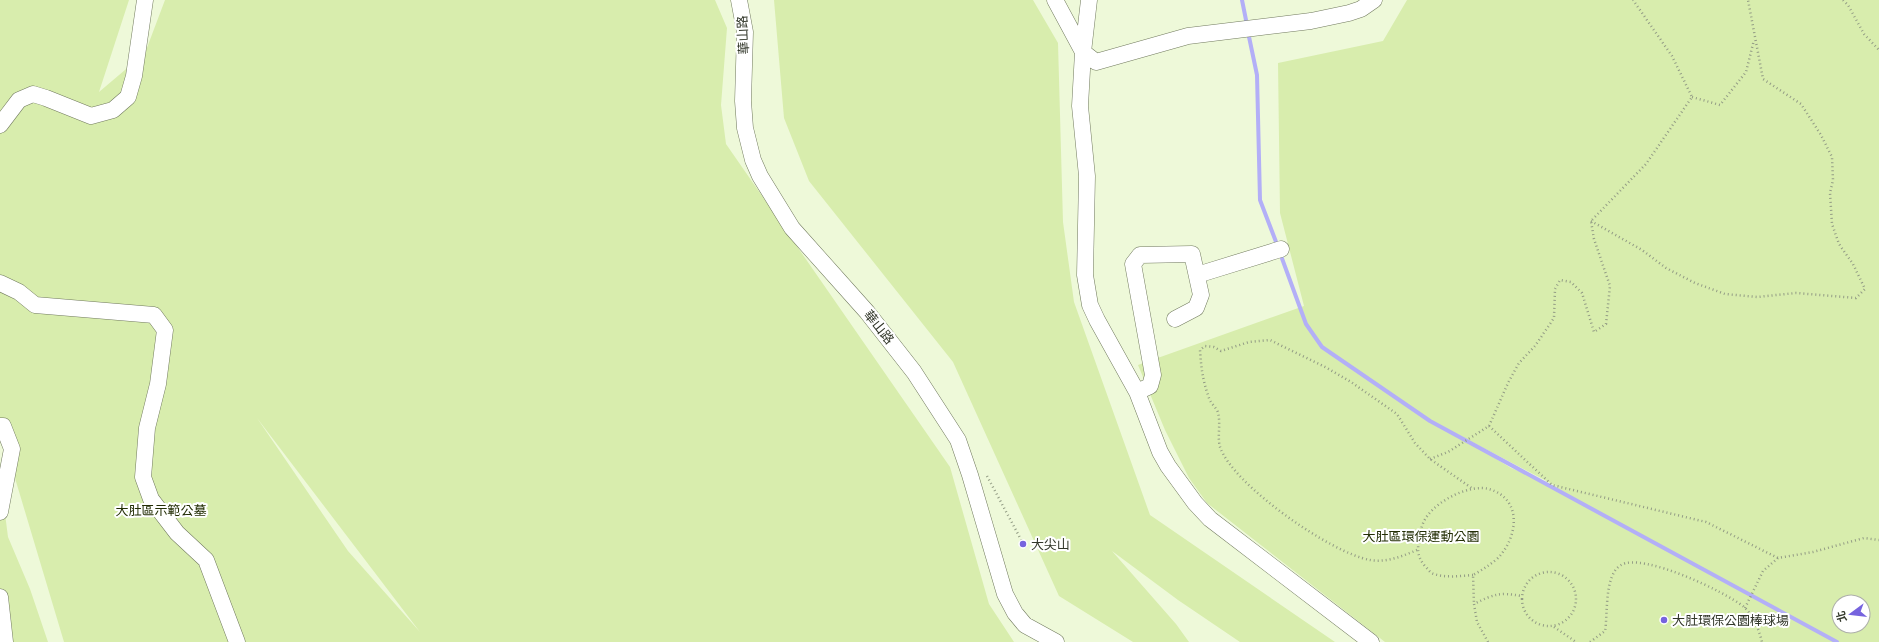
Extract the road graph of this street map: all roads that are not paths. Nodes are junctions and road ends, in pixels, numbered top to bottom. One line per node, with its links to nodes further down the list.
1 (145, 0): 7 (street)
2 (739, 0): 18 (street, 華山路)
3 (1055, 0): 6 (street)
4 (1089, 0): 6 (street)
5 (1374, 0): 6 (street)
6 (1083, 52): 12 (street)
7 (0, 125)
8 (1281, 249): 9 (street)
9 (1196, 275): 11 (street); 12 (street)
10 (0, 283): 17 (street)
11 (1175, 319)
12 (1137, 392): 19 (street)
13 (0, 426): 14 (street)
14 (0, 512)
15 (0, 597): 16 (street)
16 (5, 642)
17 (238, 642)
18 (1056, 642)
19 (1371, 642)

